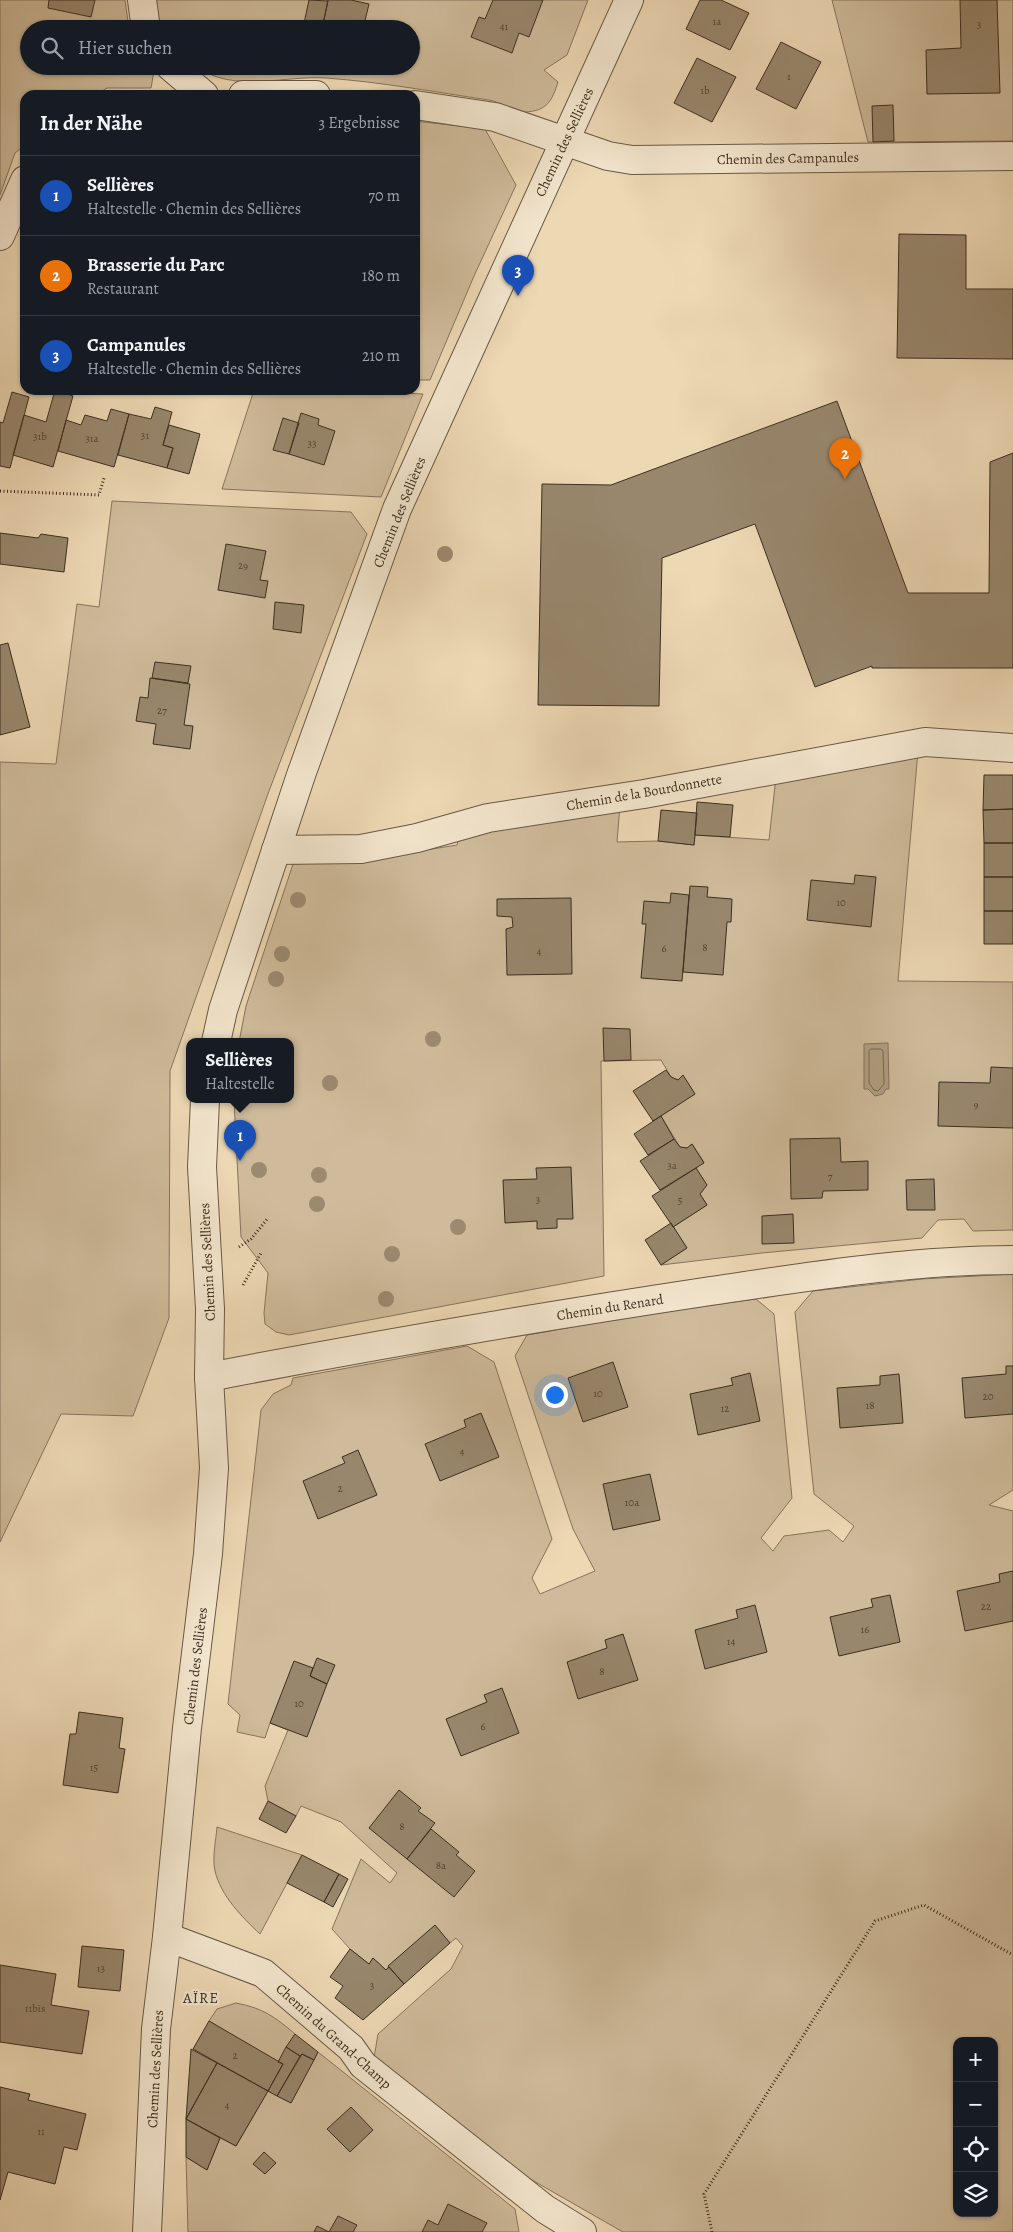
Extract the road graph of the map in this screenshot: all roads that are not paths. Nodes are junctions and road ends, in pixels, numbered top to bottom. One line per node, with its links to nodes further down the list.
1 (142, 0): 3 (street)
2 (629, 0): 7 (street, Chemin des Sellières)
3 (145, 20)
4 (181, 75): 5 (street)
5 (198, 90)
6 (420, 106): 7 (street, Chemin des Campanules)
7 (565, 142): 8 (street, Chemin des Campanules); 12 (street, Chemin des Sellières)
8 (1013, 156)
9 (20, 191): 10 (street)
10 (0, 236)
11 (1013, 748): 12 (street, Chemin de la Bourdonnette)
12 (276, 850): 13 (street, Chemin des Sellières)
13 (217, 1038)
14 (205, 1103): 16 (street, Chemin des Sellières)
15 (1013, 1260): 16 (street, Chemin du Renard)
16 (209, 1377): 17 (street, Chemin des Sellières)
17 (167, 1937): 18 (street, Chemin des Sellières); 19 (street, Chemin du Grand-Champ)
18 (147, 2232)
19 (582, 2232)

